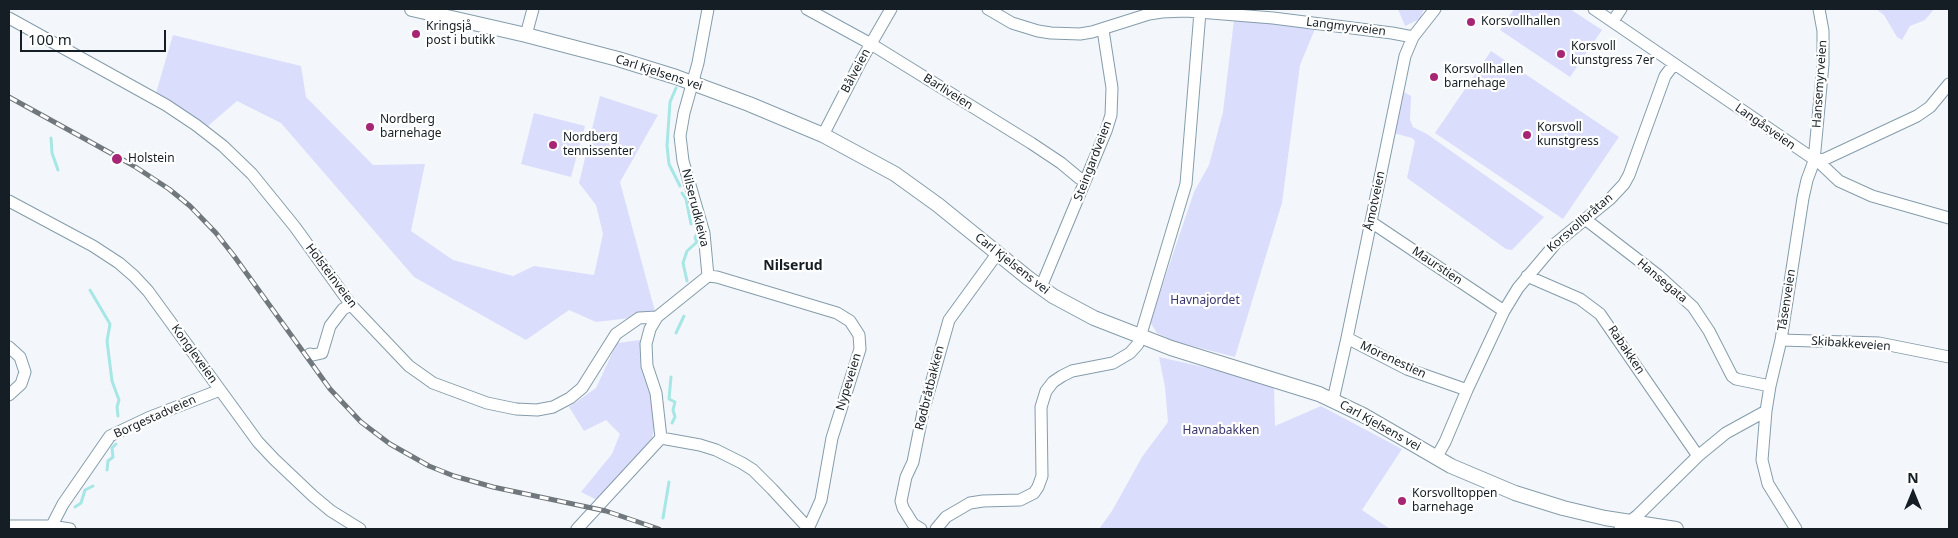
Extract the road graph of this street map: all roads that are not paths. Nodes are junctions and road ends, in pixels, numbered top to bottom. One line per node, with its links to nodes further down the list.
1 (412, 9): 15 (main road, Carl Kjelsens vei)
2 (533, 9): 15 (street)
3 (708, 9): 19 (street, Nilserudkleiva)
4 (807, 9): 17 (street, Barliveien)
5 (892, 9): 17 (street, Bålveien)
6 (988, 9): 14 (street, Langmyrveien)
7 (1435, 9): 16 (street, Åmotveien)
8 (1594, 9): 13 (street, Langåsveien)
9 (1621, 9): 13 (street)
10 (1819, 9): 22 (street, Hansemyrveien)
11 (1199, 10): 14 (street, Langmyrveien); 16 (street, Langmyrveien); 35 (street)
12 (9, 18): 32 (street, Holsteinveien)
13 (1613, 21): 18 (street, Langåsveien)
14 (1104, 30): 23 (street, Steingardveien)
15 (526, 35): 19 (main road, Carl Kjelsens vei)
16 (1413, 37): 27 (street, Åmotveien)
17 (871, 44): 21 (street, Bålveien); 23 (street, Barliveien)
18 (1674, 64): 22 (street, Langåsveien); 26 (street, Korsvollbråtan)
19 (692, 83): 21 (main road, Carl Kjelsens vei); 29 (street, Nilserudkleiva)
20 (1949, 84): 22 (street)
21 (823, 135): 28 (main road, Carl Kjelsens vei)
22 (1814, 161): 25 (street, Langåsveien); 37 (street, Tåsenveien)
23 (1085, 181): 31 (street, Steingardveien)
24 (9, 201): 42 (street, Kongleveien)
25 (1949, 218)
26 (1585, 219): 30 (street, Korsvollbråtan); 41 (street, Hansegata)
27 (1371, 222): 33 (street, Maurstien); 36 (street, Åmotveien)
28 (997, 254): 31 (main road, Carl Kjelsens vei); 57 (street, Rødbråtbakken)
29 (708, 276): 34 (street); 56 (street, Nypeveien)
30 (1527, 276): 33 (street, Korsvollbråtan); 48 (street, Rabakken)
31 (1041, 287): 35 (main road, Carl Kjelsens vei)
32 (351, 305): 34 (street, Holsteinveien); 39 (street)
33 (1504, 311): 43 (street, Korsvollbråtan)
34 (657, 317): 47 (street)
35 (1141, 338): 45 (main road, Carl Kjelsens vei); 58 (street)
36 (1347, 338): 43 (street, Morenestien); 45 (street, Åmotveien)
37 (1781, 340): 40 (street, Skibakkeveien); 41 (street, Tåsenveien)
38 (9, 347): 44 (street)
39 (310, 354)
40 (1949, 357)
41 (1770, 386): 46 (street, Tåsenveien)
42 (220, 390): 52 (street, Borgestadveien); 54 (street, Kongleveien)
43 (1467, 390): 49 (street, Korsvollbråtan)
44 (9, 395)
45 (1332, 400): 49 (main road, Carl Kjelsens vei)
46 (1766, 411): 48 (street); 60 (street, Tåsenveien)
47 (661, 438): 55 (street); 56 (street)
48 (1698, 456): 51 (street)
49 (1436, 458): 51 (main road, Carl Kjelsens vei)
50 (9, 526): 52 (street)
51 (1624, 526): 59 (main road, Carl Kjelsens vei)
52 (50, 527): 53 (street)
53 (70, 529)
54 (360, 529)
55 (577, 529)
56 (809, 529)
57 (921, 529)
58 (936, 529)
59 (1676, 529)
60 (1796, 529)

